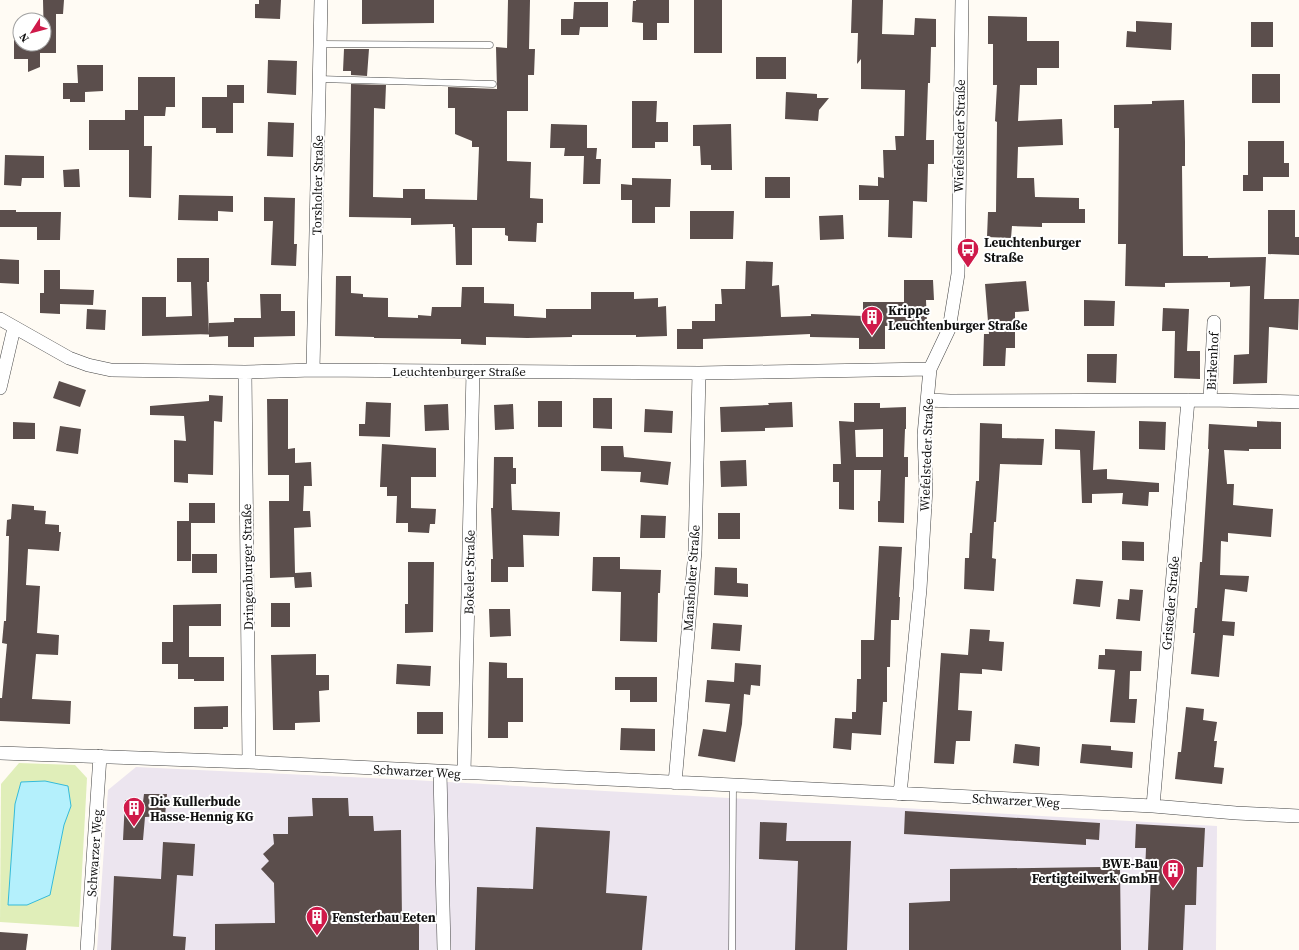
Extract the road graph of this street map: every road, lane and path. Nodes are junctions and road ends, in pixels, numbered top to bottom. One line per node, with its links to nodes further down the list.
1 (321, 0): 3 (street, Torsholter Straße)
2 (962, 0): 10 (street, Wiefelsteder Straße)
3 (320, 44): 4 (lane); 5 (street, Torsholter Straße)
4 (490, 45)
5 (319, 79): 6 (lane); 11 (street, Torsholter Straße)
6 (493, 84)
7 (0, 319): 9 (street, Leuchtenburger Straße)
8 (1214, 322): 18 (street, Birkenhof)
9 (14, 328): 13 (street, Leuchtenburger Straße); 15 (street)
10 (930, 369): 14 (street, Leuchtenburger Straße); 16 (street, Wiefelsteder Straße)
11 (313, 370): 12 (street, Leuchtenburger Straße); 13 (street, Leuchtenburger Straße)
12 (473, 371): 14 (street, Leuchtenburger Straße); 24 (street, Bokeler Straße)
13 (245, 372): 22 (street, Dringenburger Straße)
14 (699, 373): 25 (street, Mansholter Straße)
15 (0, 388)
16 (928, 400): 17 (street); 27 (street, Wiefelsteder Straße)
17 (1188, 400): 18 (street); 28 (street, Gristeder Straße)
18 (1210, 400): 19 (street)
19 (1299, 402)
20 (0, 752): 21 (street, Schwarzer Weg)
21 (100, 756): 22 (street, Schwarzer Weg); 30 (street, Schwarzer Weg)
22 (249, 762): 23 (street, Schwarzer Weg)
23 (440, 772): 24 (street, Schwarzer Weg); 31 (street)
24 (464, 773): 25 (street, Schwarzer Weg)
25 (675, 783): 26 (street, Schwarzer Weg)
26 (733, 785): 27 (street, Schwarzer Weg); 32 (lane)
27 (900, 794): 28 (street, Schwarzer Weg)
28 (1153, 806): 29 (street, Schwarzer Weg)
29 (1299, 816)
30 (87, 950)
31 (444, 950)
32 (732, 950)

